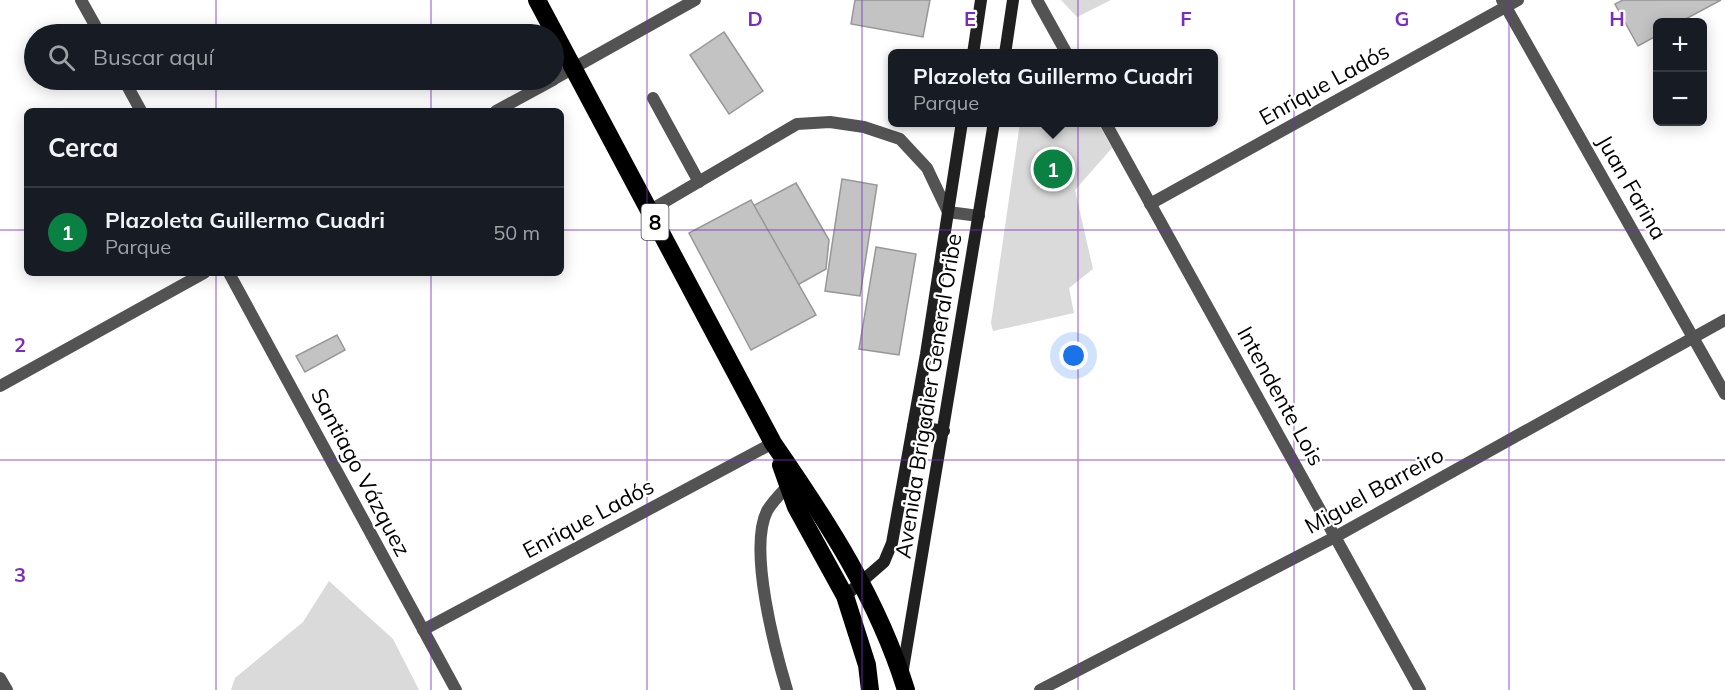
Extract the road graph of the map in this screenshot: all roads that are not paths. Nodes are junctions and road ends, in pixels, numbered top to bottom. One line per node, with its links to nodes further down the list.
1 (81, 0): 9 (street)
2 (537, 0): 10 (highway, 8)
3 (695, 0): 15 (street)
4 (981, 0): 11 (main road)
5 (1013, 0): 12 (main road)
6 (1037, 0): 13 (street)
7 (1518, 0): 8 (street, Enrique Ladós)
8 (1503, 3): 26 (street, Enrique Ladós); 33 (street, Juan Farina)
9 (94, 24)
10 (550, 24)
11 (974, 49)
12 (1006, 49)
13 (1064, 49)
14 (564, 51): 15 (highway, 8)
15 (573, 68): 16 (street); 27 (highway, 8)
16 (564, 73)
17 (129, 90): 20 (street)
18 (533, 90): 21 (street)
19 (653, 98): 25 (street)
20 (139, 108)
21 (501, 108)
22 (961, 127): 28 (main road, Avenida Brigadier General Oribe)
23 (993, 127): 29 (main road, Avenida Brigadier General Oribe)
24 (1107, 127): 26 (street, Intendente Lois)
25 (699, 182): 27 (street); 28 (street)
26 (1150, 204): 40 (street, Intendente Lois)
27 (649, 211): 38 (highway, 8)
28 (948, 212): 29 (street); 36 (main road, Avenida Brigadier General Oribe)
29 (979, 216): 37 (main road, Avenida Brigadier General Oribe)
30 (199, 276): 34 (street)
31 (231, 276): 43 (street, Santiago Vázquez)
32 (1725, 320): 33 (street, Miguel Barreiro)
33 (1693, 338): 35 (street, Juan Farina); 40 (street, Miguel Barreiro)
34 (0, 386)
35 (1725, 394)
36 (913, 426): 37 (main road); 41 (main road, Avenida Brigadier General Oribe)
37 (944, 431): 45 (main road, Avenida Brigadier General Oribe)
38 (773, 443): 39 (highway, 8); 41 (highway, 8); 43 (street, Enrique Ladós)
39 (788, 485): 42 (highway, 8); 48 (street)
40 (1335, 537): 50 (street, Miguel Barreiro); 51 (street, Intendente Lois)
41 (862, 582): 42 (main road, Avenida Brigadier General Oribe); 45 (highway, 8)
42 (845, 596): 49 (highway, 8)
43 (423, 630): 47 (street, Santiago Vázquez)
44 (0, 678): 46 (street)
45 (904, 683)
46 (7, 690)
47 (456, 690)
48 (788, 690)
49 (870, 690)
50 (1040, 690)
51 (1420, 690)

